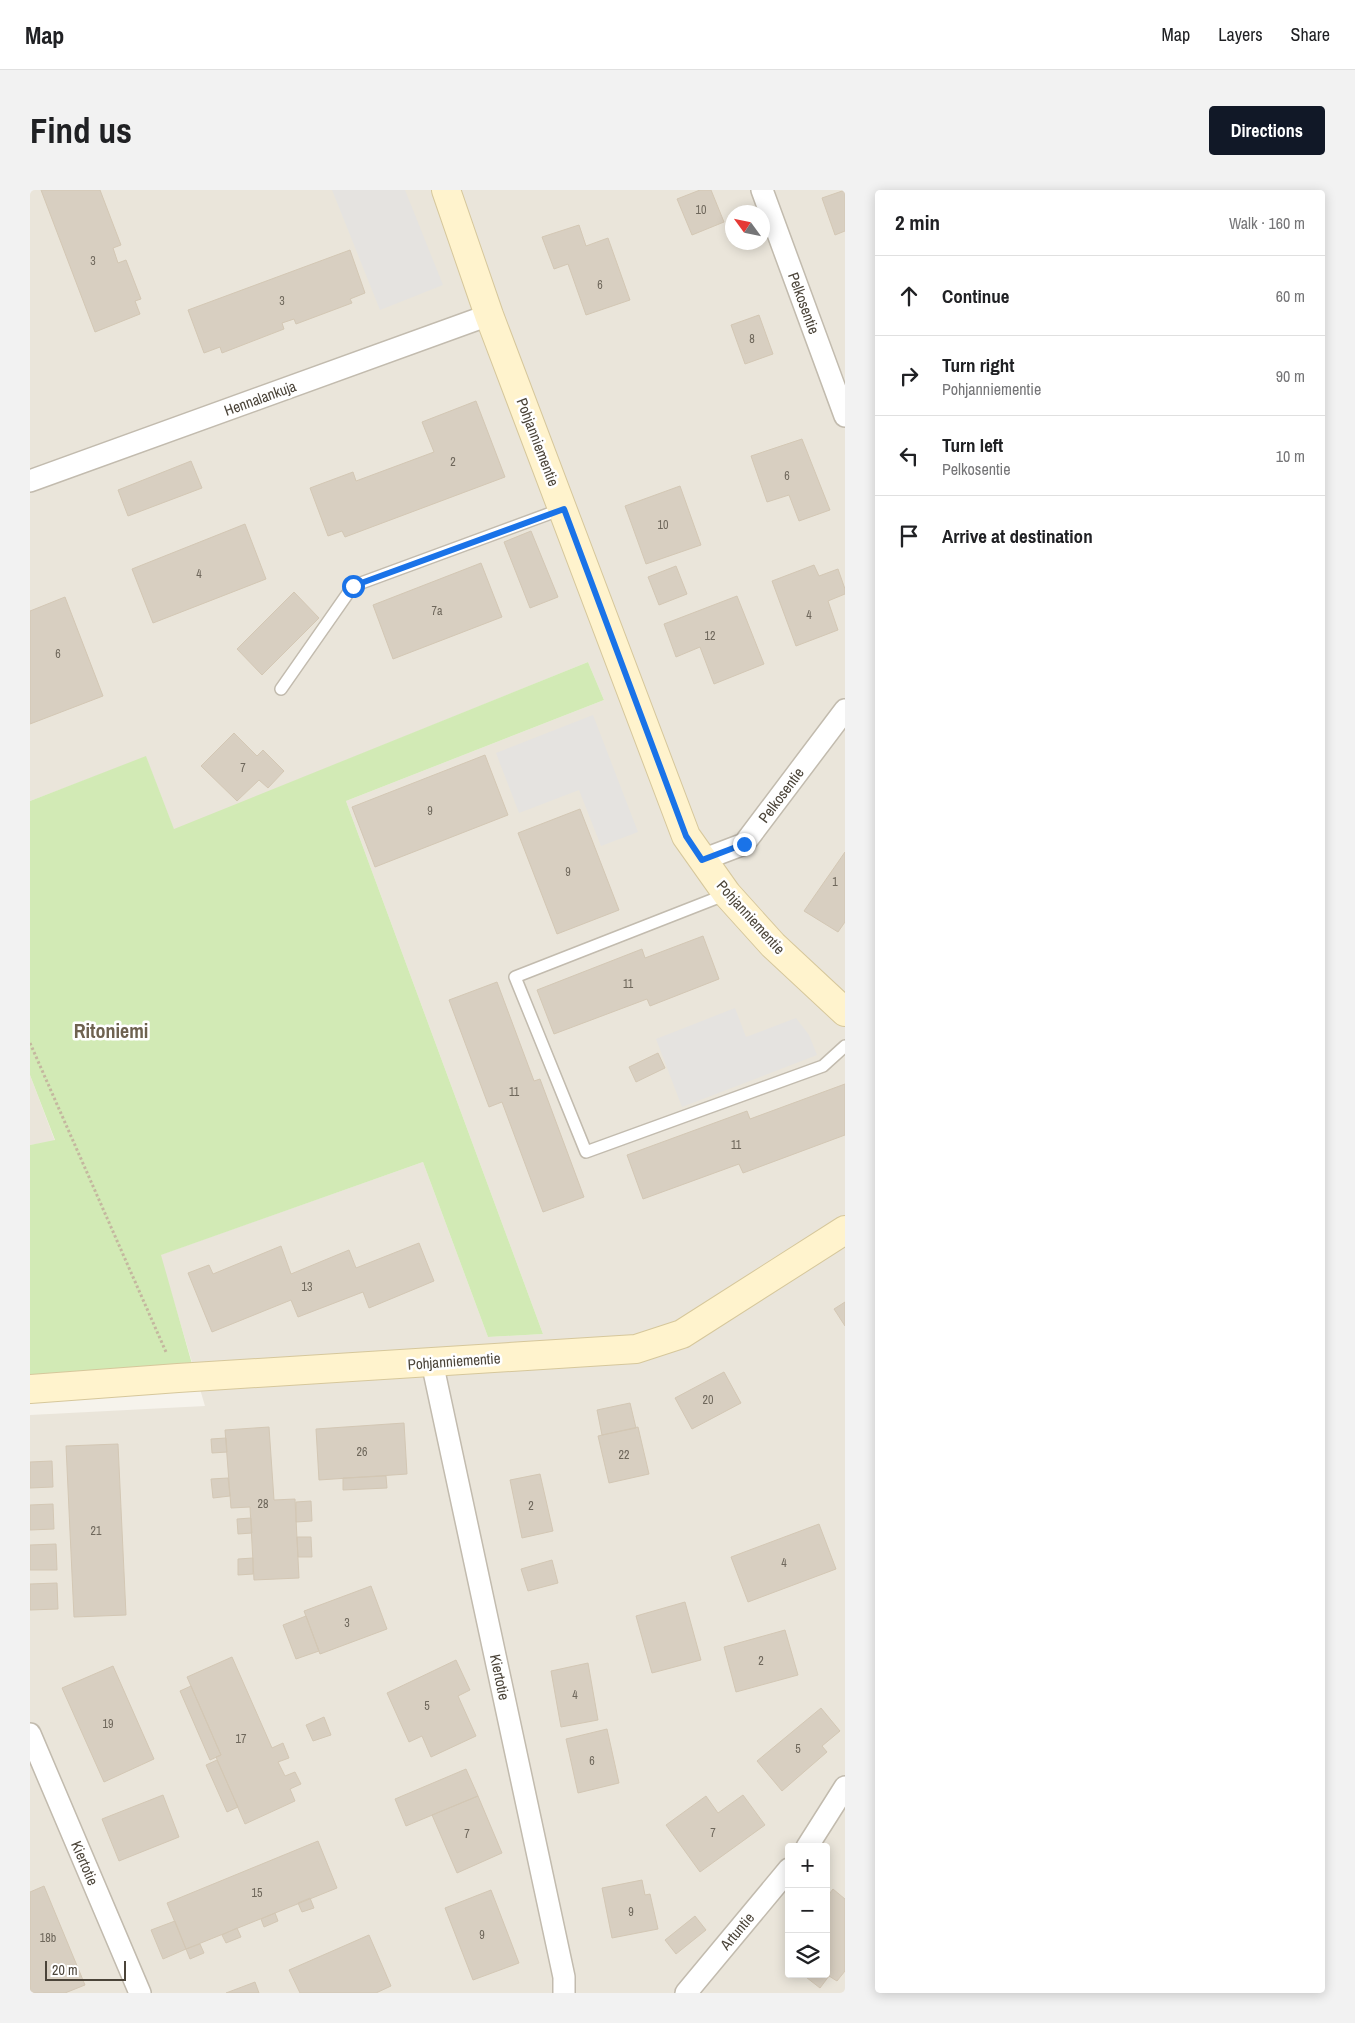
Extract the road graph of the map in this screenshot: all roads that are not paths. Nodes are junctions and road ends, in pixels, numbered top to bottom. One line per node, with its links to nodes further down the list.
1 (446, 190): 3 (street, Pohjanniementie)
2 (762, 190): 4 (street, Pelkosentie)
3 (489, 315): 5 (street, Hennalankuja); 6 (street, Pohjanniementie)
4 (845, 416)
5 (30, 481)
6 (564, 509): 7 (lane); 9 (street, Pohjanniementie)
7 (281, 688)
8 (845, 710): 9 (street, Pelkosentie)
9 (702, 860): 10 (street, Pohjanniementie)
10 (728, 894): 11 (street, Pohjanniementie); 12 (lane)
11 (845, 1012)
12 (845, 1046)
13 (845, 1230): 14 (street, Pohjanniementie)
14 (432, 1362): 15 (street, Pohjanniementie); 21 (street, Kiertotie)
15 (30, 1389)
16 (30, 1734): 20 (street, Kiertotie)
17 (845, 1787): 18 (street)
18 (810, 1843)
19 (785, 1874): 22 (street, Artuntie)
20 (140, 1993)
21 (564, 1993)
22 (686, 1993)

